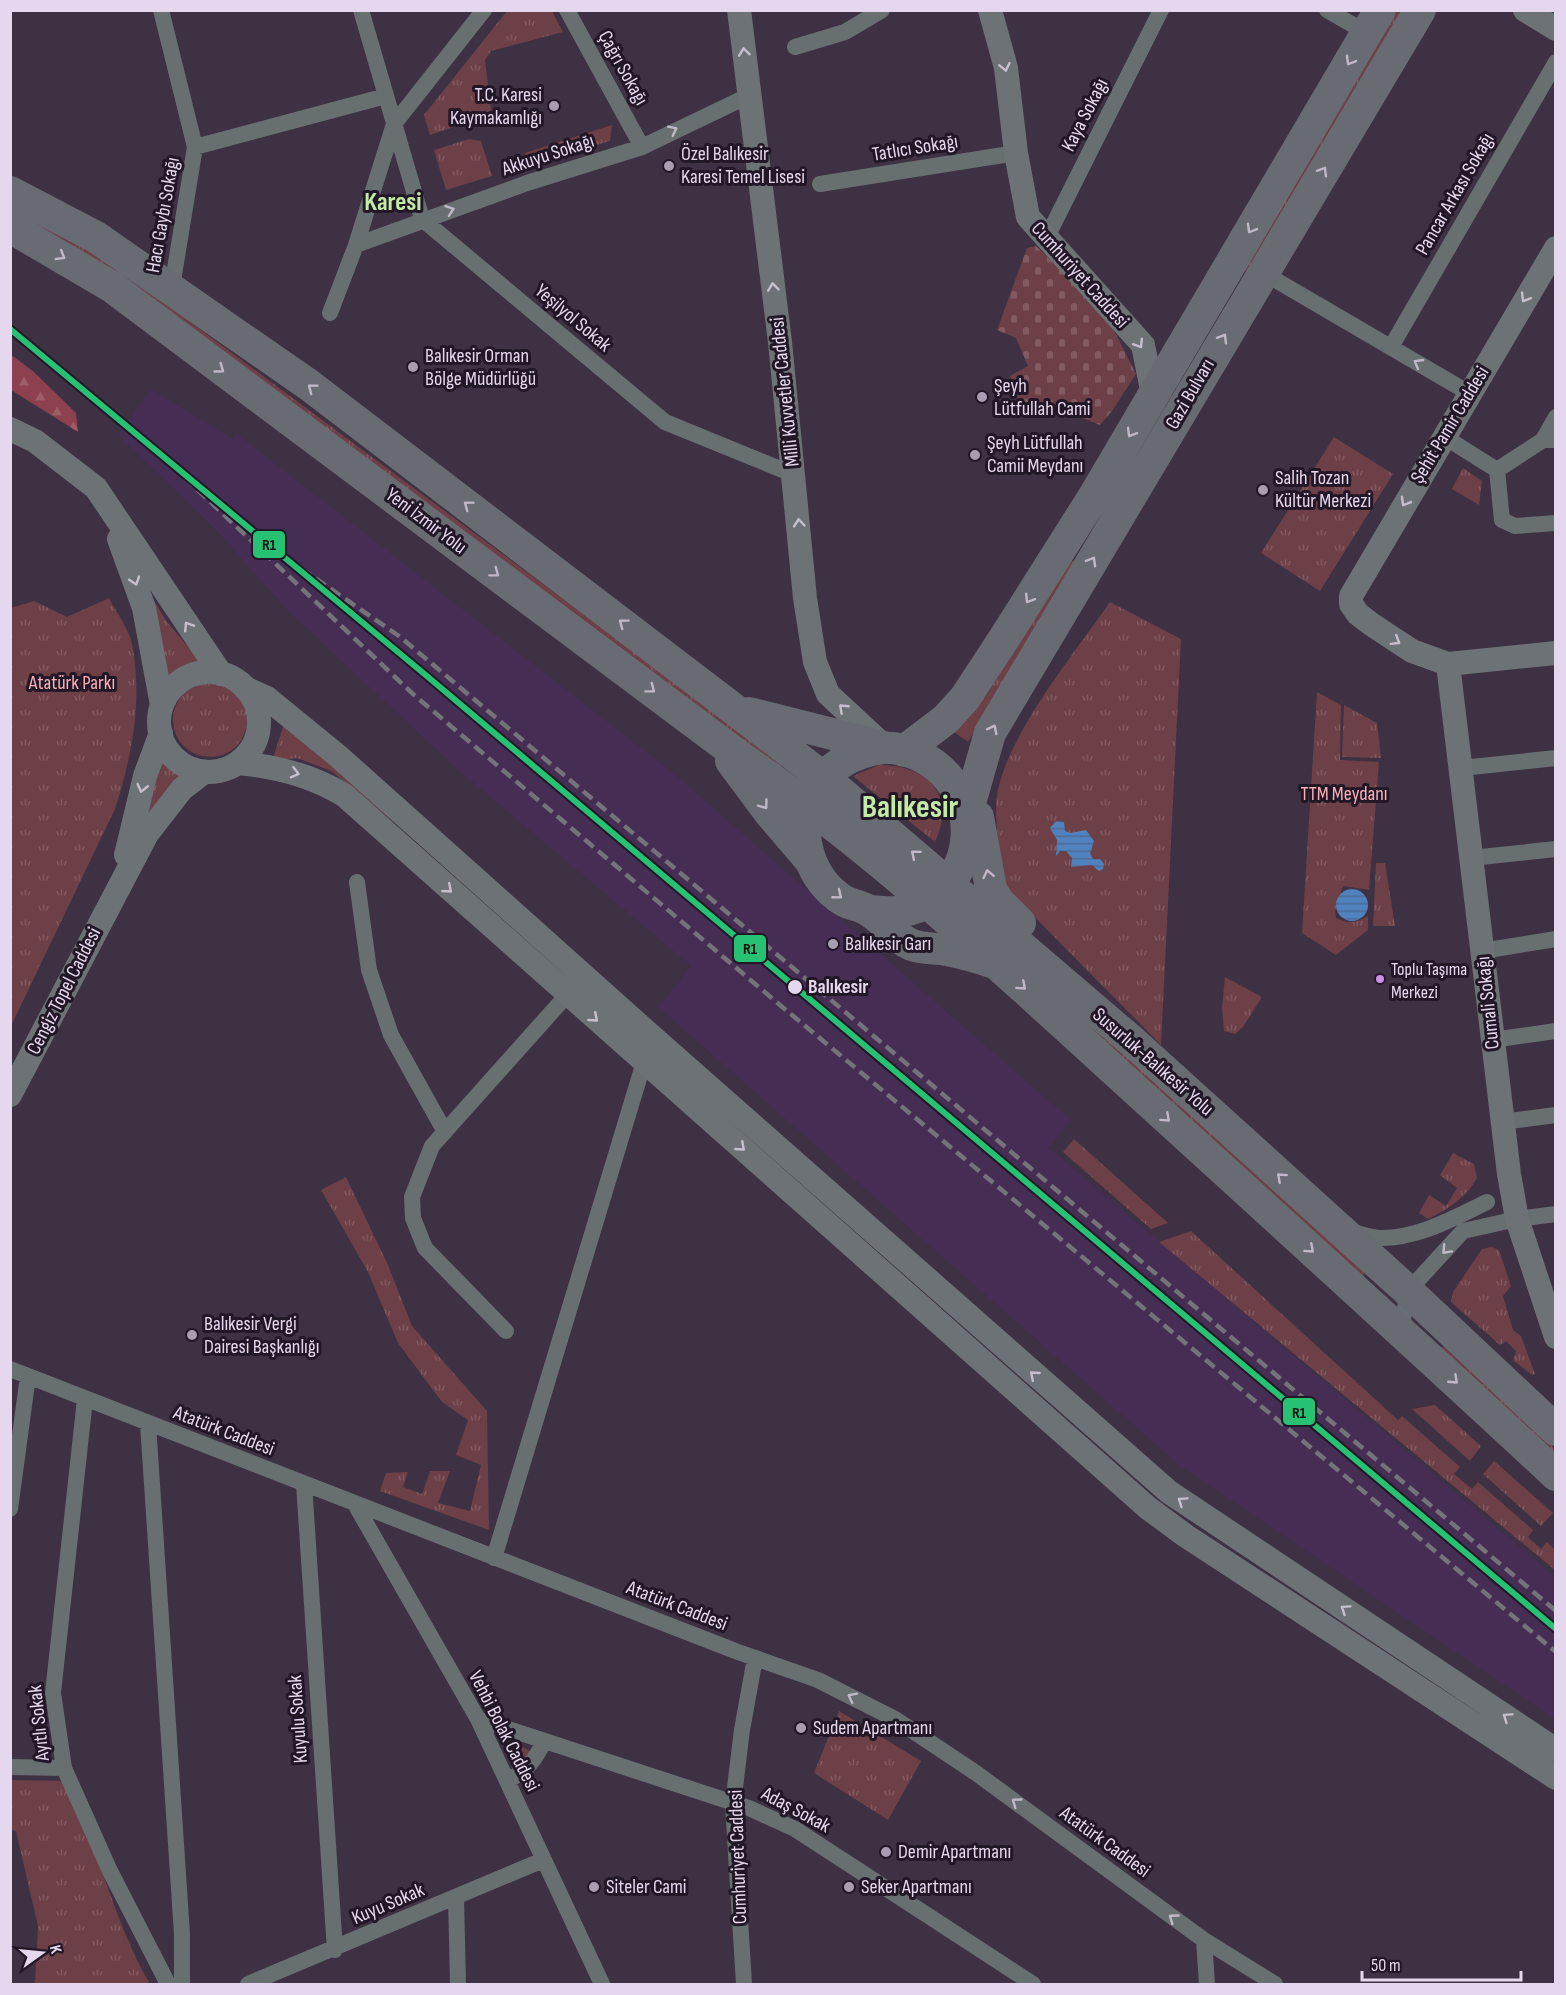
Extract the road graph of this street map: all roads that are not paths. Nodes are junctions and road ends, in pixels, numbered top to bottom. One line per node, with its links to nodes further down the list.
1 (161, 10): 19 (street, Hacı Gaybı Sokağı)
2 (361, 10): 17 (street)
3 (484, 10): 18 (street)
4 (567, 10): 20 (street, Çağrı Sokağı)
5 (739, 10): 16 (main road, Milli Kuvvetler Caddesi, one-way to 5)
6 (882, 10): 14 (street)
7 (990, 10): 21 (main road, Cumhuriyet Caddesi, one-way to 21)
8 (1161, 10): 26 (street, Kaya Sokağı)
9 (1327, 10): 12 (street)
10 (1420, 10): 29 (highway, Gazi Bulvarı, one-way to 10)
11 (1525, 10): 13 (main road)
12 (1373, 22): 34 (highway, Gazi Bulvarı, one-way to 34)
13 (1556, 29)
14 (795, 47)
15 (1556, 62): 32 (street, Pancar Arkası Sokağı)
16 (750, 95): 20 (street, Akkuyu Sokağı, one-way to 16); 40 (main road, Milli Kuvvetler Caddesi, one-way to 16)
17 (386, 96): 18 (street); 19 (street)
18 (394, 124): 24 (street); 27 (street)
19 (195, 147): 30 (street, Hacı Gaybı Sokağı)
20 (642, 147): 24 (street, Akkuyu Sokağı, one-way to 20)
21 (1016, 153): 22 (street, Tatlıcı Sokağı); 26 (main road, Cumhuriyet Caddesi)
22 (820, 184)
23 (10, 192): 30 (highway, Yeni İzmir Yolu)
24 (422, 219): 27 (street, Akkuyu Sokağı); 40 (street, Yeşilyol Sokak)
25 (10, 227): 49 (highway, Yeni İzmir Yolu, one-way to 49)
26 (1046, 239): 34 (main road, Cumhuriyet Caddesi, one-way to 34)
27 (356, 245): 31 (street)
28 (1556, 248): 33 (main road, Şehit Pamir Caddesi, one-way to 33)
29 (1262, 272): 32 (street); 57 (highway, Gazi Bulvarı, one-way to 29)
30 (172, 287): 48 (highway, Yeni İzmir Yolu, one-way to 30)
31 (330, 313)
32 (1391, 347): 33 (street, one-way to 32)
33 (1469, 393): 37 (main road, Şehit Pamir Caddesi)
34 (1154, 395): 51 (highway, Gazi Bulvarı, one-way to 51)
35 (1556, 417): 38 (street)
36 (10, 429): 41 (main road, Cengiz Topel Caddesi)
37 (1443, 436): 39 (street); 44 (main road, Şehit Pamir Caddesi, one-way to 44)
38 (1549, 440): 39 (street)
39 (1497, 470): 42 (street)
40 (795, 475): 51 (main road, Milli Kuvvetler Caddesi, one-way to 40)
41 (96, 488): 45 (main road, Cengiz Topel Caddesi, one-way to 41); 47 (main road, Cengiz Topel Caddesi, one-way to 47)
42 (1556, 523)
43 (1556, 653): 44 (main road)
44 (1448, 664): 54 (main road, Cumali Sokağı)
45 (221, 674): 46 (main road, Cengiz Topel Caddesi); 47 (main road)
46 (245, 687): 53 (main road); 103 (main road, Cengiz Topel Caddesi, one-way to 46)
47 (162, 705): 50 (main road, Cengiz Topel Caddesi)
48 (736, 710): 51 (highway); 56 (highway, Susurluk-Balıkesir Yolu)
49 (701, 727): 58 (highway, Yeni İzmir Yolu); 63 (highway, one-way to 63)
50 (161, 733): 55 (main road); 65 (main road, Cengiz Topel Caddesi, one-way to 65)
51 (895, 749): 56 (highway); 59 (highway)
52 (1556, 758): 54 (street)
53 (237, 763): 55 (main road, Cengiz Topel Caddesi); 71 (main road, one-way to 71)
54 (1462, 768): 62 (main road, Cumali Sokağı)
55 (204, 772): 65 (main road, Cengiz Topel Caddesi)
56 (824, 778): 58 (highway); 66 (highway, Susurluk-Balıkesir Yolu, one-way to 56)
57 (976, 784): 59 (highway, Gazi Bulvarı); 74 (highway, one-way to 57)
58 (808, 805): 60 (highway, Yeni İzmir Yolu); 63 (highway)
59 (966, 817): 66 (highway)
60 (835, 824): 66 (highway, Susurluk-Balıkesir Yolu)
61 (1556, 849): 62 (street)
62 (1472, 858): 69 (main road, Cumali Sokağı)
63 (810, 860): 67 (highway, one-way to 67)
64 (357, 882): 79 (street)
65 (118, 887): 76 (main road, Cengiz Topel Caddesi)
66 (935, 897): 67 (highway); 70 (highway, Susurluk-Balıkesir Yolu); 74 (highway, Susurluk-Balıkesir Yolu)
67 (870, 911): 70 (highway)
68 (1556, 939): 69 (street)
69 (1482, 951): 73 (main road, Cumali Sokağı)
70 (996, 963): 88 (highway, Susurluk-Balıkesir Yolu, one-way to 88)
71 (567, 995): 75 (main road, one-way to 75); 79 (street)
72 (1556, 1031): 73 (street)
73 (1492, 1040): 78 (main road, Cumali Sokağı)
74 (1134, 1043): 84 (highway, Susurluk-Balıkesir Yolu, one-way to 74)
75 (644, 1062): 99 (street); 106 (main road, one-way to 106)
76 (10, 1095)
77 (1556, 1115): 78 (street)
78 (1502, 1122): 80 (main road, Cumali Sokağı)
79 (445, 1132): 87 (street)
80 (1509, 1174): 81 (street); 83 (main road, Cumali Sokağı)
81 (1487, 1202): 84 (street); 85 (street)
82 (1556, 1214): 83 (street)
83 (1516, 1219): 85 (street); 89 (main road, Cumali Sokağı)
84 (1337, 1228): 86 (highway, Susurluk-Balıkesir Yolu)
85 (1463, 1231): 86 (street, one-way to 86)
86 (1408, 1291): 88 (street); 94 (highway, Susurluk-Balıkesir Yolu)
87 (506, 1331)
88 (1401, 1331): 95 (highway, Susurluk-Balıkesir Yolu, one-way to 95)
89 (1556, 1337)
90 (10, 1369): 91 (street, Atatürk Caddesi)
91 (28, 1376): 92 (street, Atatürk Caddesi); 98 (street)
92 (85, 1399): 93 (street, Atatürk Caddesi); 105 (street, Ayıtlı Sokak)
93 (148, 1424): 96 (street, Atatürk Caddesi); 114 (street)
94 (1556, 1430)
95 (1556, 1475)
96 (304, 1485): 97 (street, Atatürk Caddesi); 112 (street, Kuyulu Sokak)
97 (355, 1504): 99 (street, Atatürk Caddesi); 101 (street, Vehbi Bolak Caddesi)
98 (10, 1509)
99 (494, 1558): 100 (street, Atatürk Caddesi)
100 (755, 1658): 108 (street, Cumhuriyet Caddesi); 111 (street, Atatürk Caddesi, one-way to 100)
101 (478, 1719): 102 (street, Adaş Sokak); 107 (street, Vehbi Bolak Caddesi)
102 (544, 1741): 107 (street); 108 (street, Adaş Sokak)
103 (1556, 1750)
104 (10, 1767): 105 (street)
105 (64, 1768): 113 (street, Ayıtlı Sokak)
106 (1556, 1778)
107 (507, 1781): 109 (street, Vehbi Bolak Caddesi)
108 (733, 1803): 118 (street, Cumhuriyet Caddesi); 119 (street, Adaş Sokak)
109 (543, 1860): 110 (street, Kuyu Sokak); 117 (street, Vehbi Bolak Caddesi)
110 (456, 1898): 112 (street, Kuyu Sokak); 116 (street)
111 (1204, 1940): 120 (street); 121 (street, Atatürk Caddesi)
112 (335, 1950): 115 (street, Kuyu Sokak)
113 (168, 1984)
114 (182, 1984)
115 (248, 1984)
116 (458, 1984)
117 (602, 1984)
118 (744, 1984)
119 (1033, 1984)
120 (1207, 1984)
121 (1275, 1984)

